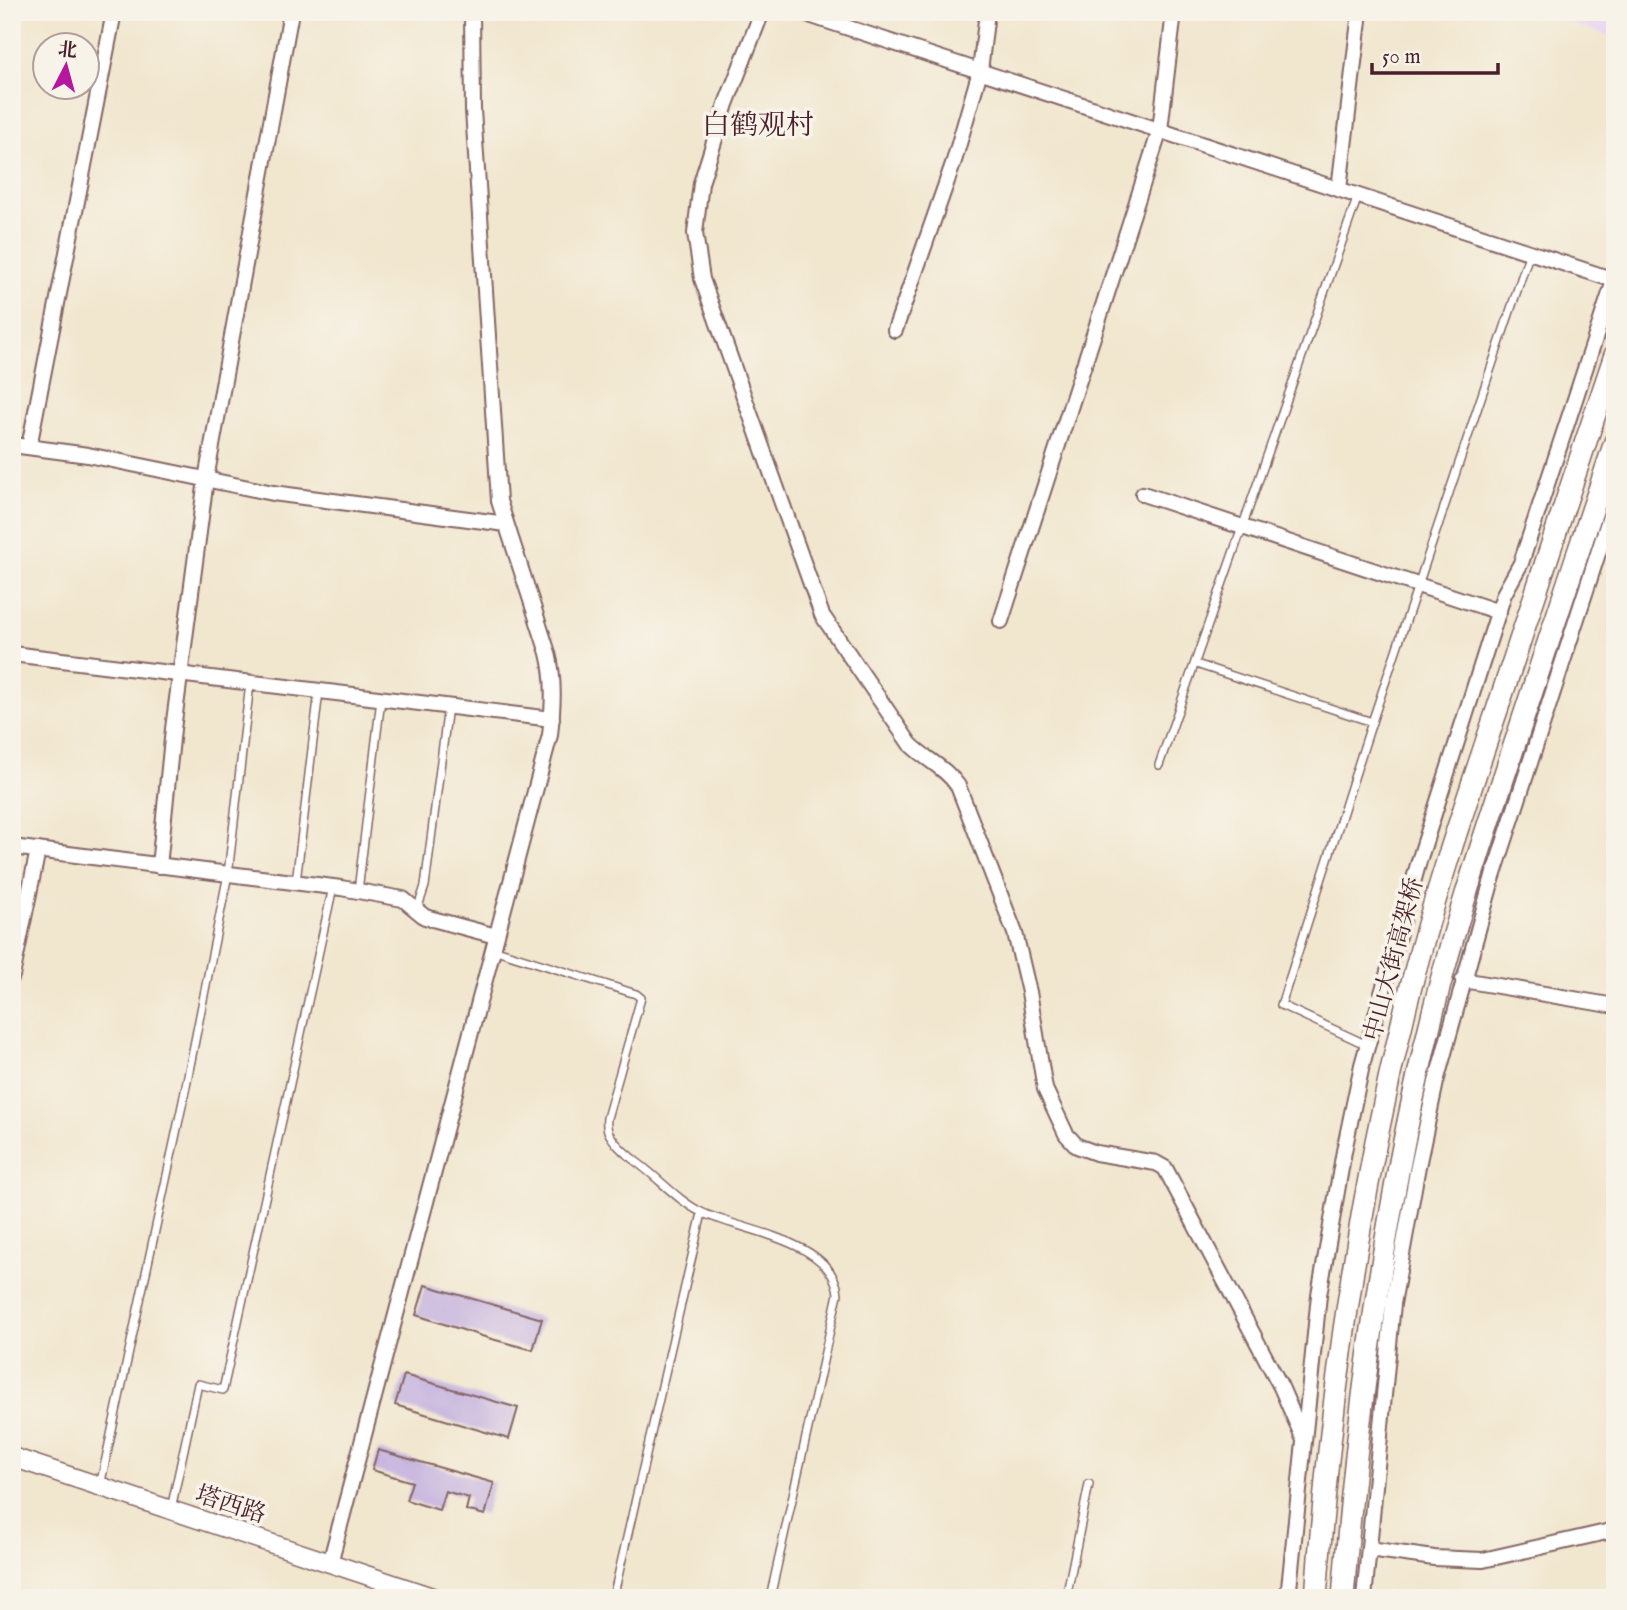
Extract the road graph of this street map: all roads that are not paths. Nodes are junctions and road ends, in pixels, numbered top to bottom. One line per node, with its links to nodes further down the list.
1 (114, 12): 19 (street)
2 (291, 12): 20 (street)
3 (472, 12): 23 (street)
4 (762, 12): 52 (street)
5 (800, 12): 9 (street)
6 (988, 12): 9 (street)
7 (1174, 12): 10 (street)
8 (1360, 12): 11 (street)
9 (980, 71): 10 (street); 15 (street)
10 (1160, 130): 11 (street); 27 (street)
11 (1339, 189): 12 (street)
12 (1358, 195): 13 (street); 24 (lane)
13 (1530, 252): 14 (street); 25 (lane)
14 (1614, 279): 26 (street)
15 (895, 330)
16 (1615, 355): 65 (main road, 中山大街高架桥)
17 (1615, 442): 66 (main road)
18 (12, 445): 19 (street)
19 (29, 447): 20 (street)
20 (206, 479): 23 (street); 30 (street)
21 (1143, 494): 24 (street)
22 (1615, 501): 48 (street)
23 (506, 524): 35 (street)
24 (1243, 527): 25 (street); 29 (lane)
25 (1418, 586): 26 (street); 36 (lane)
26 (1499, 612): 50 (street)
27 (1001, 621)
28 (12, 654): 30 (street)
29 (1196, 664): 36 (lane); 37 (lane)
30 (180, 674): 31 (street); 40 (street)
31 (250, 683): 32 (street); 41 (lane)
32 (320, 691): 33 (street); 42 (lane)
33 (382, 698): 34 (street); 44 (lane)
34 (448, 706): 35 (street); 45 (lane)
35 (552, 719): 46 (street)
36 (1372, 722): 50 (lane)
37 (1160, 765)
38 (12, 847): 39 (street)
39 (38, 850): 40 (street); 47 (street)
40 (159, 866): 41 (street)
41 (228, 874): 42 (street); 55 (lane)
42 (296, 882): 43 (street)
43 (333, 887): 44 (street); 56 (lane)
44 (358, 891): 45 (street)
45 (416, 912): 46 (street)
46 (494, 942): 51 (lane); 59 (street)
47 (12, 976)
48 (1463, 980): 49 (street); 58 (street)
49 (1615, 1006)
50 (1367, 1045): 52 (street)
51 (702, 1213): 61 (lane); 62 (lane)
52 (1304, 1440): 64 (street)
53 (12, 1457): 55 (street, 塔西路)
54 (1089, 1484): 63 (lane)
55 (100, 1486): 56 (street, 塔西路)
56 (170, 1510): 59 (street, 塔西路)
57 (1615, 1530): 58 (street)
58 (1368, 1549): 67 (street)
59 (330, 1563): 60 (street, 塔西路)
60 (435, 1598)
61 (613, 1598)
62 (770, 1598)
63 (1066, 1598)
64 (1288, 1598)
65 (1316, 1598)
66 (1343, 1598)
67 (1363, 1598)

